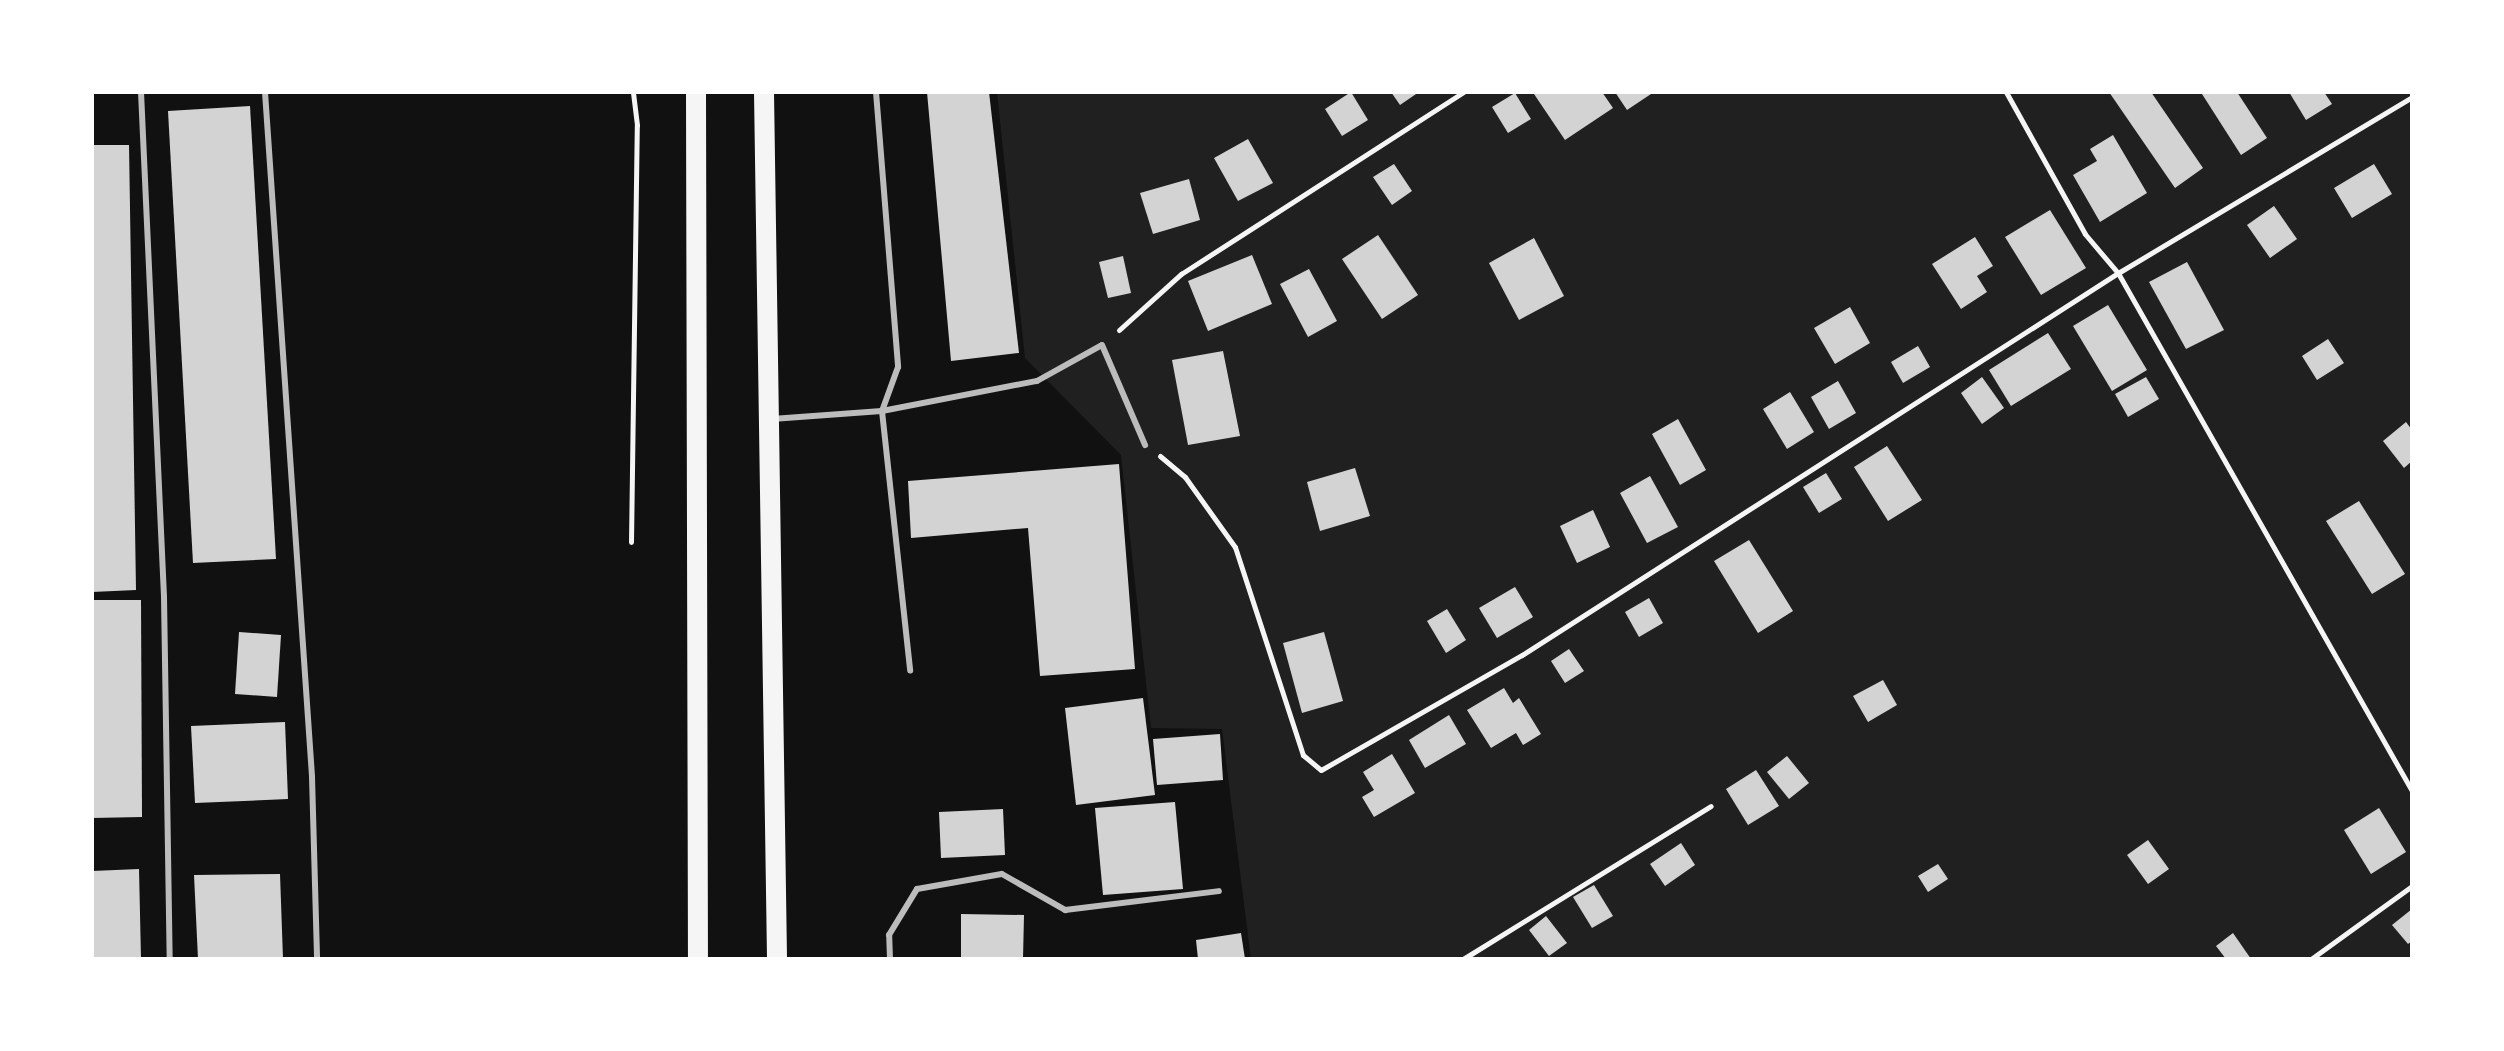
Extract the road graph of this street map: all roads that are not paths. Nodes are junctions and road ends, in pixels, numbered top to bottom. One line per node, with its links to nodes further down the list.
1 (141, 92): 11 (lane)
2 (265, 92): 12 (lane)
3 (696, 92): 13 (main road)
4 (764, 92): 7 (main road)
5 (876, 92): 6 (lane)
6 (882, 411): 7 (lane); 8 (lane); 9 (lane)
7 (768, 419): 14 (main road)
8 (1145, 445)
9 (910, 670)
10 (1219, 891): 15 (lane)
11 (170, 959)
12 (317, 959)
13 (698, 959)
14 (777, 959)
15 (890, 959)

